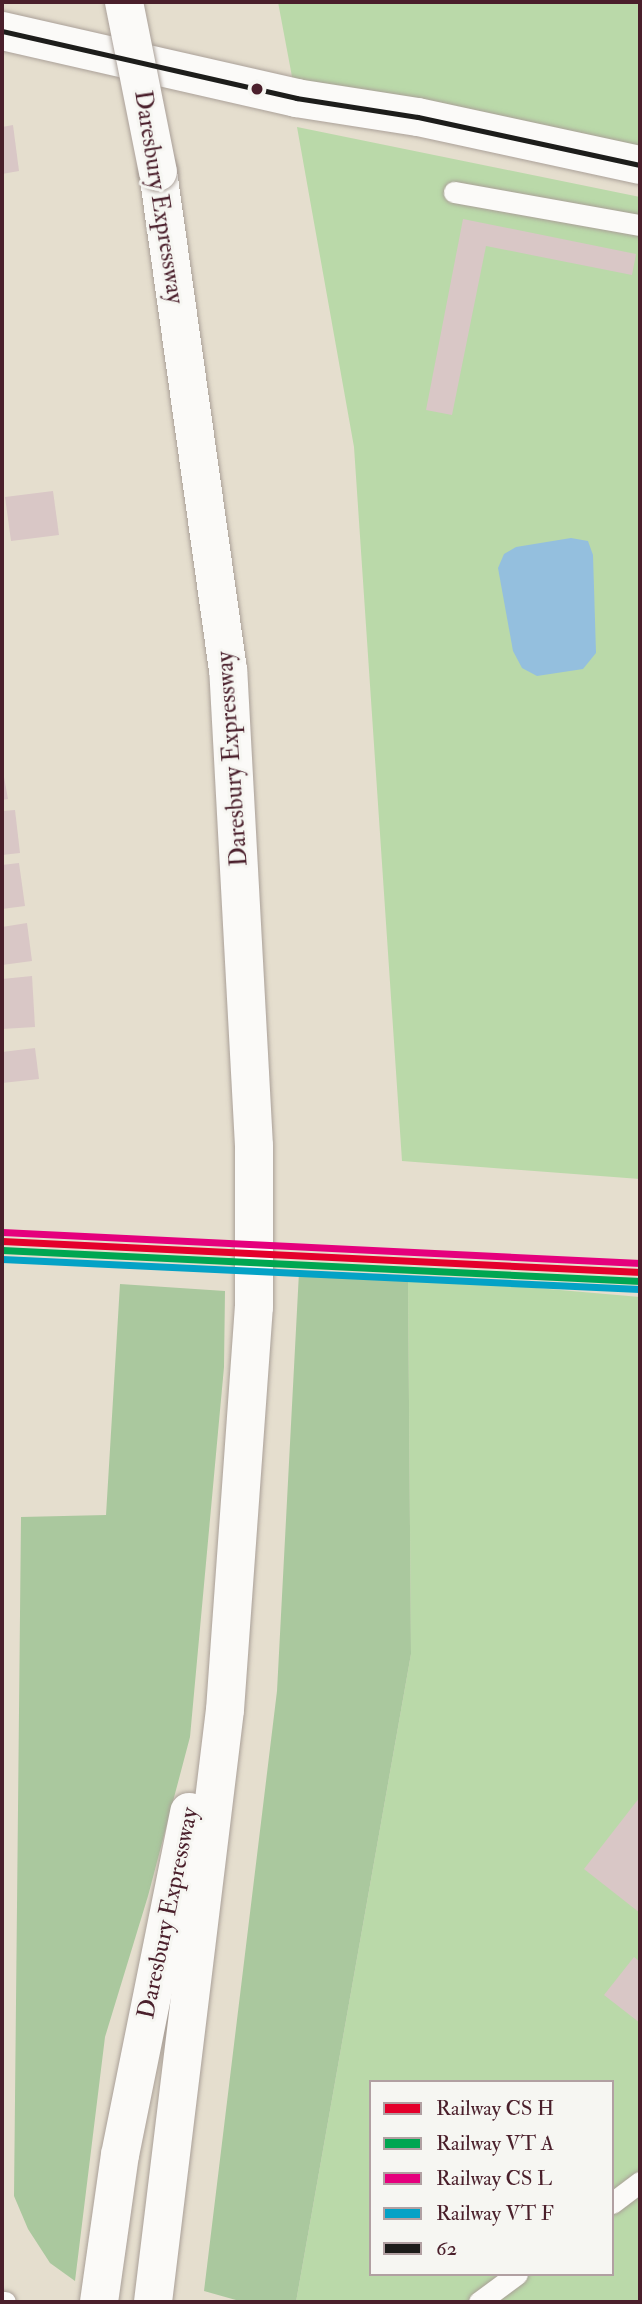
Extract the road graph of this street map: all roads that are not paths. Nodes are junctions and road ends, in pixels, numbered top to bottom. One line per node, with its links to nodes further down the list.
1 (124, 2): 6 (main road, Daresbury Expressway, bridge)
2 (2, 31): 3 (main road)
3 (640, 165)
4 (454, 192): 5 (lane)
5 (640, 225)
6 (239, 1523): 10 (main road, Daresbury Expressway); 11 (main road, Daresbury Expressway)
7 (640, 2182): 8 (lane)
8 (614, 2202)
9 (514, 2276): 12 (lane)
10 (101, 2287)
11 (154, 2291)
12 (479, 2302)

